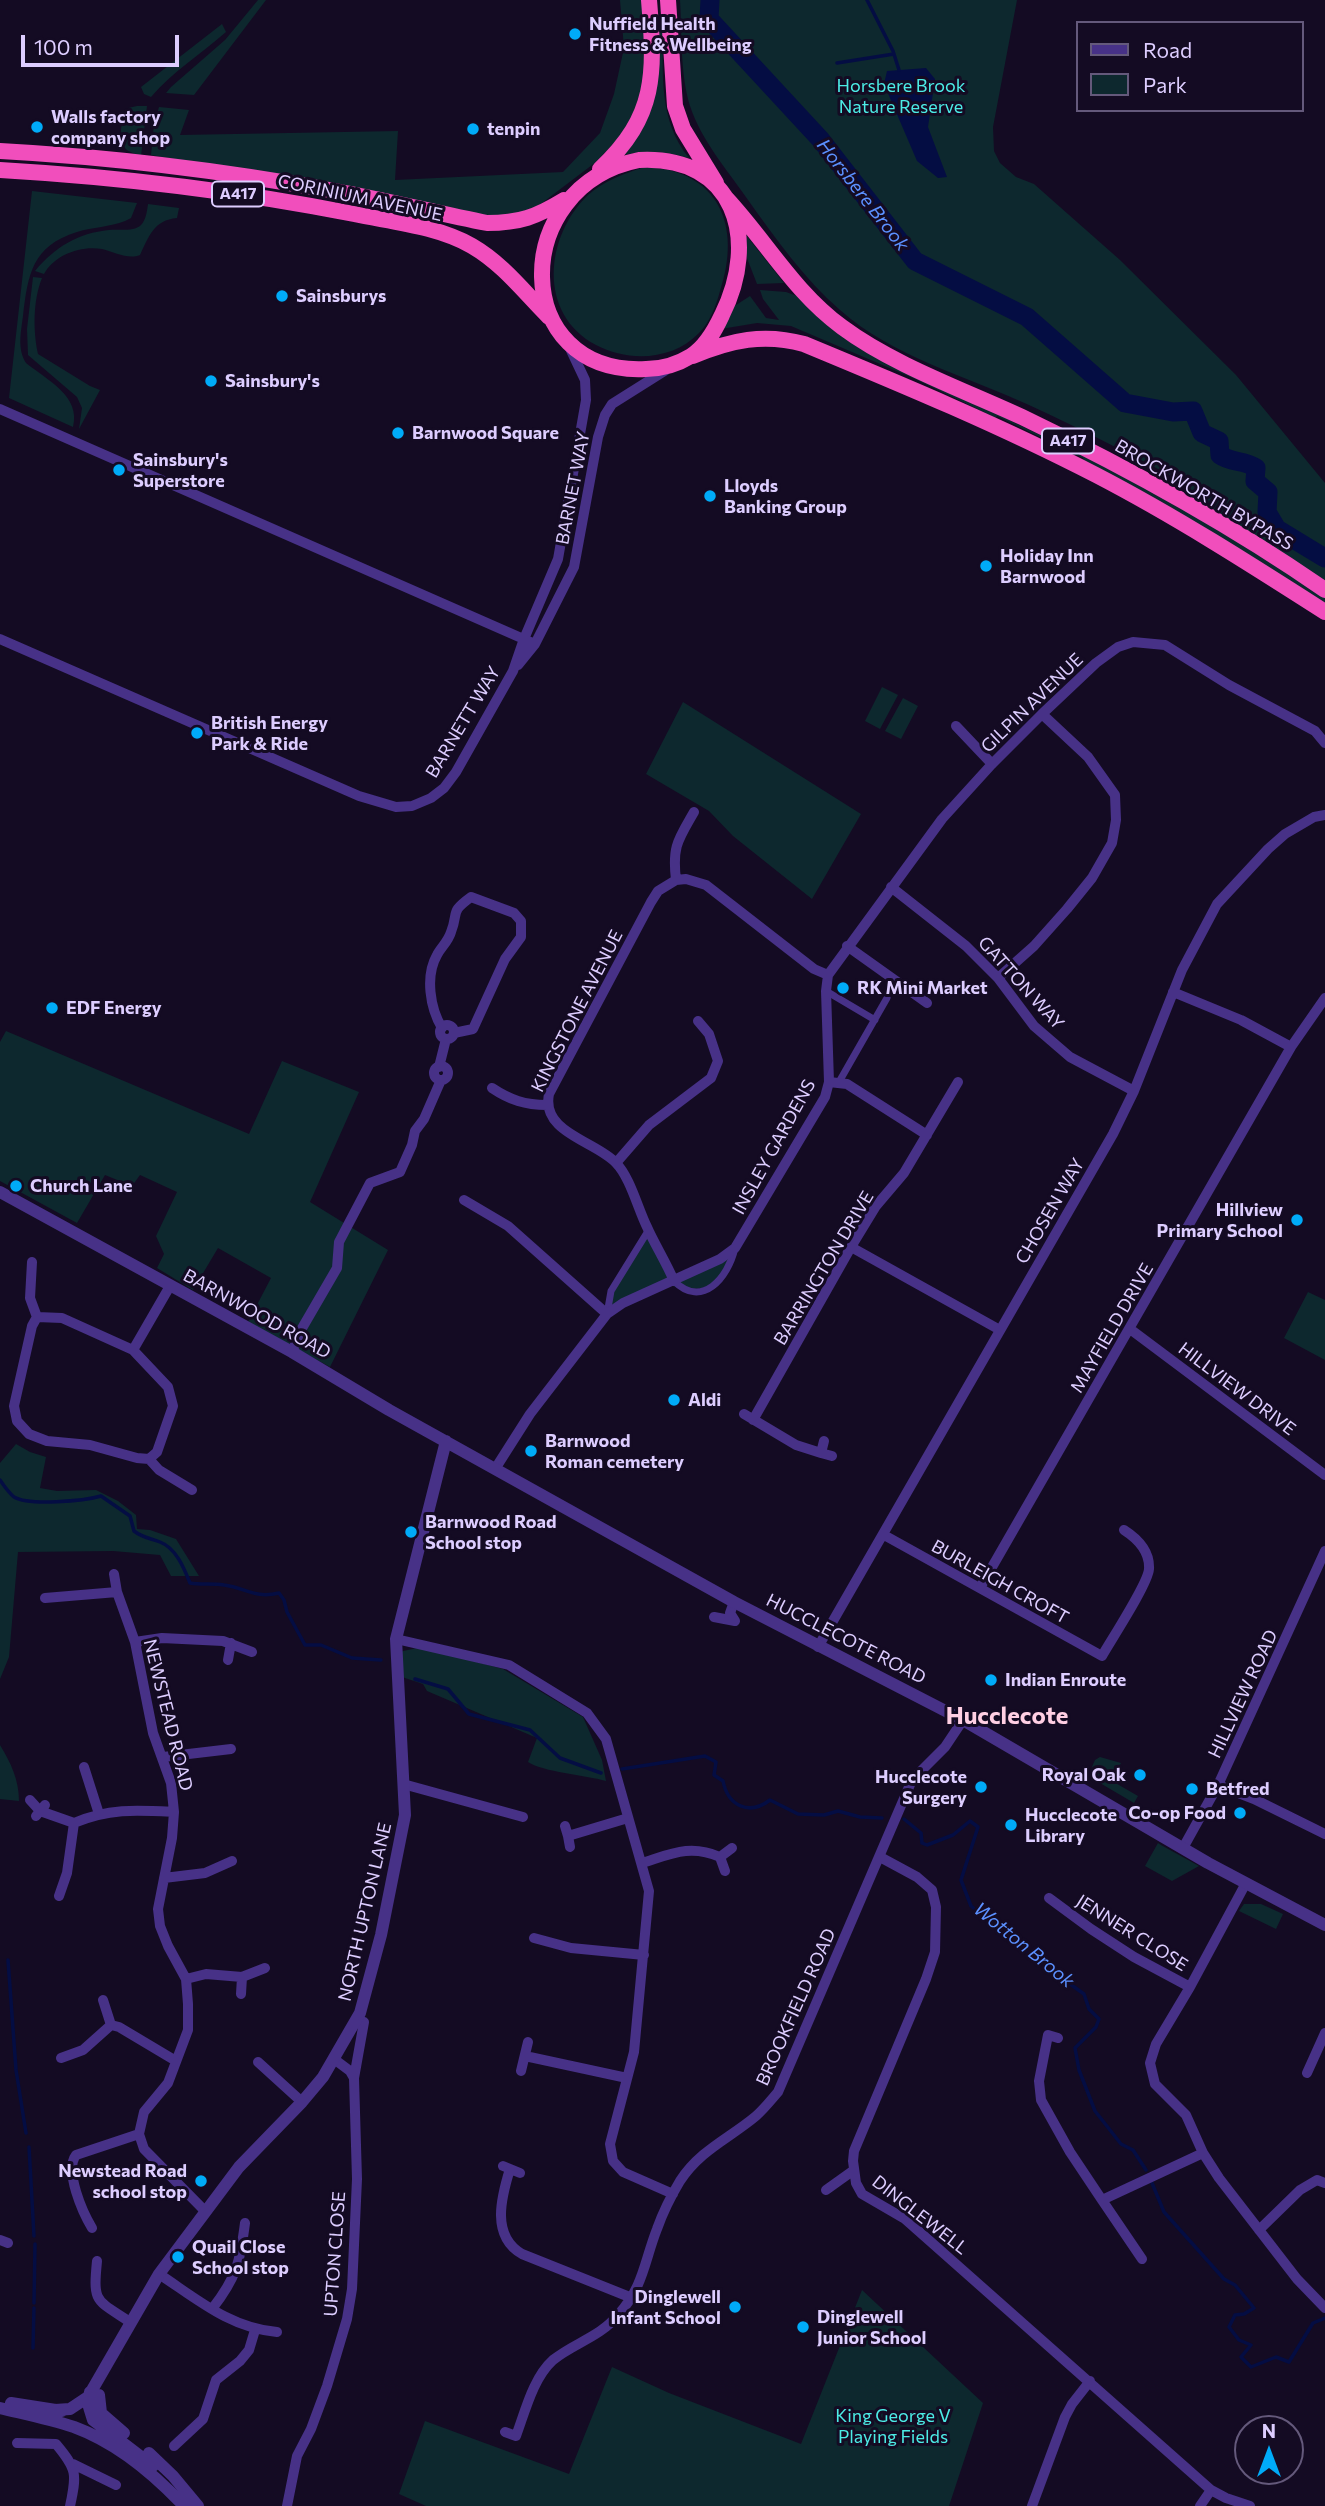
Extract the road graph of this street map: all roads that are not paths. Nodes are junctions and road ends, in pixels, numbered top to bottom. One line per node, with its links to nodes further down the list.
1 (649, 0): 5 (highway, A417)
2 (668, 0): 6 (highway, A417)
3 (0, 151): 5 (highway, CORINIUM AVENUE / A417)
4 (0, 170): 7 (highway, CORINIUM AVENUE / A417)
5 (579, 189): 6 (highway); 7 (highway)
6 (724, 196): 9 (highway); 12 (highway, BROCKWORTH BYPASS / A417)
7 (555, 323): 8 (highway)
8 (568, 343): 10 (highway); 15 (street, BARNET WAY)
9 (693, 356): 10 (highway); 13 (highway, BROCKWORTH BYPASS / A417)
10 (673, 364): 16 (street, BARNET WAY)
11 (0, 409): 15 (street)
12 (1325, 590)
13 (1325, 612)
14 (0, 639): 17 (street, BARNETT WAY)
15 (523, 639): 16 (street); 17 (street, BARNETT WAY)
16 (535, 644): 17 (street, BARNET WAY)
17 (513, 671)
18 (1042, 714): 20 (street, GILPIN AVENUE); 21 (street, GILPIN AVENUE); 28 (street)
19 (956, 726): 21 (street)
20 (1325, 743)
21 (992, 764): 25 (street, GILPIN AVENUE)
22 (694, 811): 24 (street)
23 (1325, 815): 30 (street, CHOSEN WAY)
24 (676, 880): 27 (street); 42 (street, KINGSTONE AVENUE)
25 (891, 887): 26 (street, GILPIN AVENUE); 28 (street, GATTON WAY)
26 (847, 946): 27 (street, GILPIN AVENUE); 33 (street)
27 (828, 975): 29 (street, INSLEY GARDENS)
28 (998, 978): 41 (street, GATTON WAY)
29 (826, 991): 34 (street); 38 (street, INSLEY GARDENS)
30 (1173, 992): 37 (street); 41 (street, CHOSEN WAY)
31 (887, 998): 34 (street, INSLEY GARDENS)
32 (1325, 998): 37 (street, MAYFIELD DRIVE)
33 (928, 1003)
34 (875, 1020): 38 (street, INSLEY GARDENS)
35 (698, 1021): 44 (street)
36 (450, 1036): 36 (street); 58 (street)
37 (1291, 1047): 55 (street, MAYFIELD DRIVE)
38 (834, 1082): 43 (street); 49 (street, INSLEY GARDENS)
39 (958, 1082): 43 (street, BARRINGTON DRIVE)
40 (492, 1088): 42 (street)
41 (1134, 1091): 56 (street, CHOSEN WAY)
42 (547, 1105): 44 (street, KINGSTONE AVENUE)
43 (927, 1135): 48 (street, BARRINGTON DRIVE)
44 (616, 1163): 47 (street, KINGSTONE AVENUE)
45 (0, 1192): 52 (street, BARNWOOD ROAD)
46 (464, 1200): 53 (street)
47 (648, 1231): 51 (street, KINGSTONE AVENUE); 53 (street)
48 (851, 1247): 56 (street); 61 (street, BARRINGTON DRIVE)
49 (735, 1248): 51 (street, INSLEY GARDENS); 51 (street, INSLEY GARDENS)
50 (32, 1262): 54 (street)
51 (674, 1280): 53 (street, INSLEY GARDENS)
52 (170, 1286): 57 (street); 58 (street, BARNWOOD ROAD)
53 (607, 1314): 64 (street, INSLEY GARDENS)
54 (37, 1317): 57 (street); 63 (street)
55 (1130, 1329): 65 (street, HILLVIEW DRIVE); 71 (street, MAYFIELD DRIVE)
56 (1000, 1330): 68 (street, CHOSEN WAY)
57 (133, 1350): 63 (street)
58 (292, 1352): 59 (street, BARNWOOD ROAD)
59 (446, 1441): 64 (street, BARNWOOD ROAD); 76 (street, NORTH UPTON LANE)
60 (824, 1441): 61 (street)
61 (821, 1453): 62 (street)
62 (832, 1456)
63 (149, 1459): 66 (street)
64 (495, 1469): 74 (street, HUCCLECOTE ROAD)
65 (1325, 1475)
66 (192, 1490)
67 (1124, 1530): 71 (street, BURLEIGH CROFT)
68 (884, 1535): 71 (street, BURLEIGH CROFT); 79 (street, CHOSEN WAY)
69 (1325, 1550): 87 (street, HILLVIEW ROAD)
70 (114, 1574): 72 (street, NEWSTEAD ROAD)
71 (980, 1588)
72 (117, 1592): 73 (street); 77 (street, NEWSTEAD ROAD)
73 (45, 1598)
74 (734, 1602): 75 (street); 79 (street, HUCCLECOTE ROAD)
75 (713, 1618)
76 (396, 1639): 86 (street, NORTH UPTON LANE); 92 (street)
77 (135, 1642): 78 (street); 84 (street, NEWSTEAD ROAD)
78 (231, 1643): 80 (street); 81 (street)
79 (818, 1647): 82 (street, HUCCLECOTE ROAD)
80 (252, 1652)
81 (228, 1660)
82 (963, 1720): 96 (street, HUCCLECOTE ROAD); 99 (street, BROOKFIELD ROAD)
83 (224, 1752): 84 (street)
84 (163, 1757): 89 (street, NEWSTEAD ROAD)
85 (84, 1767): 90 (street)
86 (403, 1784): 91 (street); 123 (street, NORTH UPTON LANE)
87 (1218, 1785): 94 (street); 96 (street, HILLVIEW ROAD)
88 (30, 1801): 93 (street)
89 (173, 1812): 90 (street); 103 (street, NEWSTEAD ROAD)
90 (99, 1814): 93 (street)
91 (523, 1817)
92 (628, 1818): 95 (street); 101 (street)
93 (74, 1823): 105 (street)
94 (1325, 1834)
95 (567, 1836)
96 (1183, 1848): 104 (street, HUCCLECOTE ROAD)
97 (732, 1849): 98 (street)
98 (720, 1857): 101 (street); 102 (street)
99 (880, 1857): 134 (street, DINGLEWELL); 137 (street, BROOKFIELD ROAD)
100 (232, 1861): 103 (street)
101 (642, 1863): 109 (street)
102 (725, 1871)
103 (164, 1878): 112 (street, NEWSTEAD ROAD)
104 (1246, 1883): 107 (street, HUCCLECOTE ROAD); 113 (street)
105 (59, 1896)
106 (1057, 1899): 113 (street, JENNER CLOSE)
107 (1325, 1925)
108 (534, 1938): 109 (street)
109 (644, 1955): 128 (street)
110 (265, 1968): 111 (street)
111 (242, 1977): 112 (street); 114 (street)
112 (186, 1979): 124 (street, NEWSTEAD ROAD)
113 (1190, 1987): 132 (street)
114 (241, 1994)
115 (103, 2000): 117 (street)
116 (364, 2022): 129 (street, UPTON CLOSE)
117 (111, 2025): 122 (street); 124 (street)
118 (1325, 2033): 127 (street)
119 (1058, 2038): 138 (street)
120 (528, 2042): 121 (street)
121 (525, 2056): 126 (street); 128 (street)
122 (61, 2058)
123 (334, 2059): 129 (street); 130 (street, NORTH UPTON LANE)
124 (176, 2061): 131 (street, NEWSTEAD ROAD)
125 (258, 2062): 130 (street)
126 (521, 2071)
127 (1307, 2073)
128 (627, 2077): 137 (street)
129 (355, 2078): 169 (street, UPTON CLOSE)
130 (302, 2102): 139 (street, NORTH UPTON LANE)
131 (139, 2134): 139 (street); 141 (street)
132 (1203, 2153): 138 (street); 142 (street)
133 (511, 2169): 146 (street)
134 (854, 2170): 136 (street); 152 (street, DINGLEWELL)
135 (1325, 2183): 142 (street)
136 (826, 2190)
137 (673, 2194): 146 (street, BROOKFIELD ROAD)
138 (1102, 2200): 143 (street)
139 (204, 2210): 145 (street, NORTH UPTON LANE)
140 (245, 2223): 148 (street)
141 (92, 2228)
142 (1259, 2230): 147 (street)
143 (1142, 2259)
144 (97, 2261): 149 (street)
145 (159, 2274): 148 (street); 149 (street, NORTH UPTON LANE)
146 (632, 2298): 159 (street, BROOKFIELD ROAD)
147 (1325, 2308)
148 (212, 2309): 150 (street)
149 (130, 2322): 153 (street, NORTH UPTON LANE)
150 (255, 2330): 151 (street); 161 (street)
151 (277, 2332)
152 (1090, 2381): 164 (street, DINGLEWELL); 170 (street)
153 (95, 2394): 156 (street); 157 (street); 158 (street)
154 (0, 2402): 157 (street)
155 (0, 2408): 157 (street)
156 (90, 2415): 157 (street); 158 (street); 167 (street)
157 (54, 2416): 166 (street)
158 (110, 2423): 168 (street)
159 (505, 2432)
160 (17, 2443): 162 (street)
161 (174, 2446)
162 (73, 2464): 163 (street); 165 (street)
163 (116, 2484)
164 (1211, 2490): 171 (street); 172 (street, DINGLEWELL)
165 (71, 2506)
166 (184, 2506)
167 (192, 2506)
168 (198, 2506)
169 (287, 2506)
170 (1032, 2506)
171 (1200, 2506)
172 (1250, 2506)

